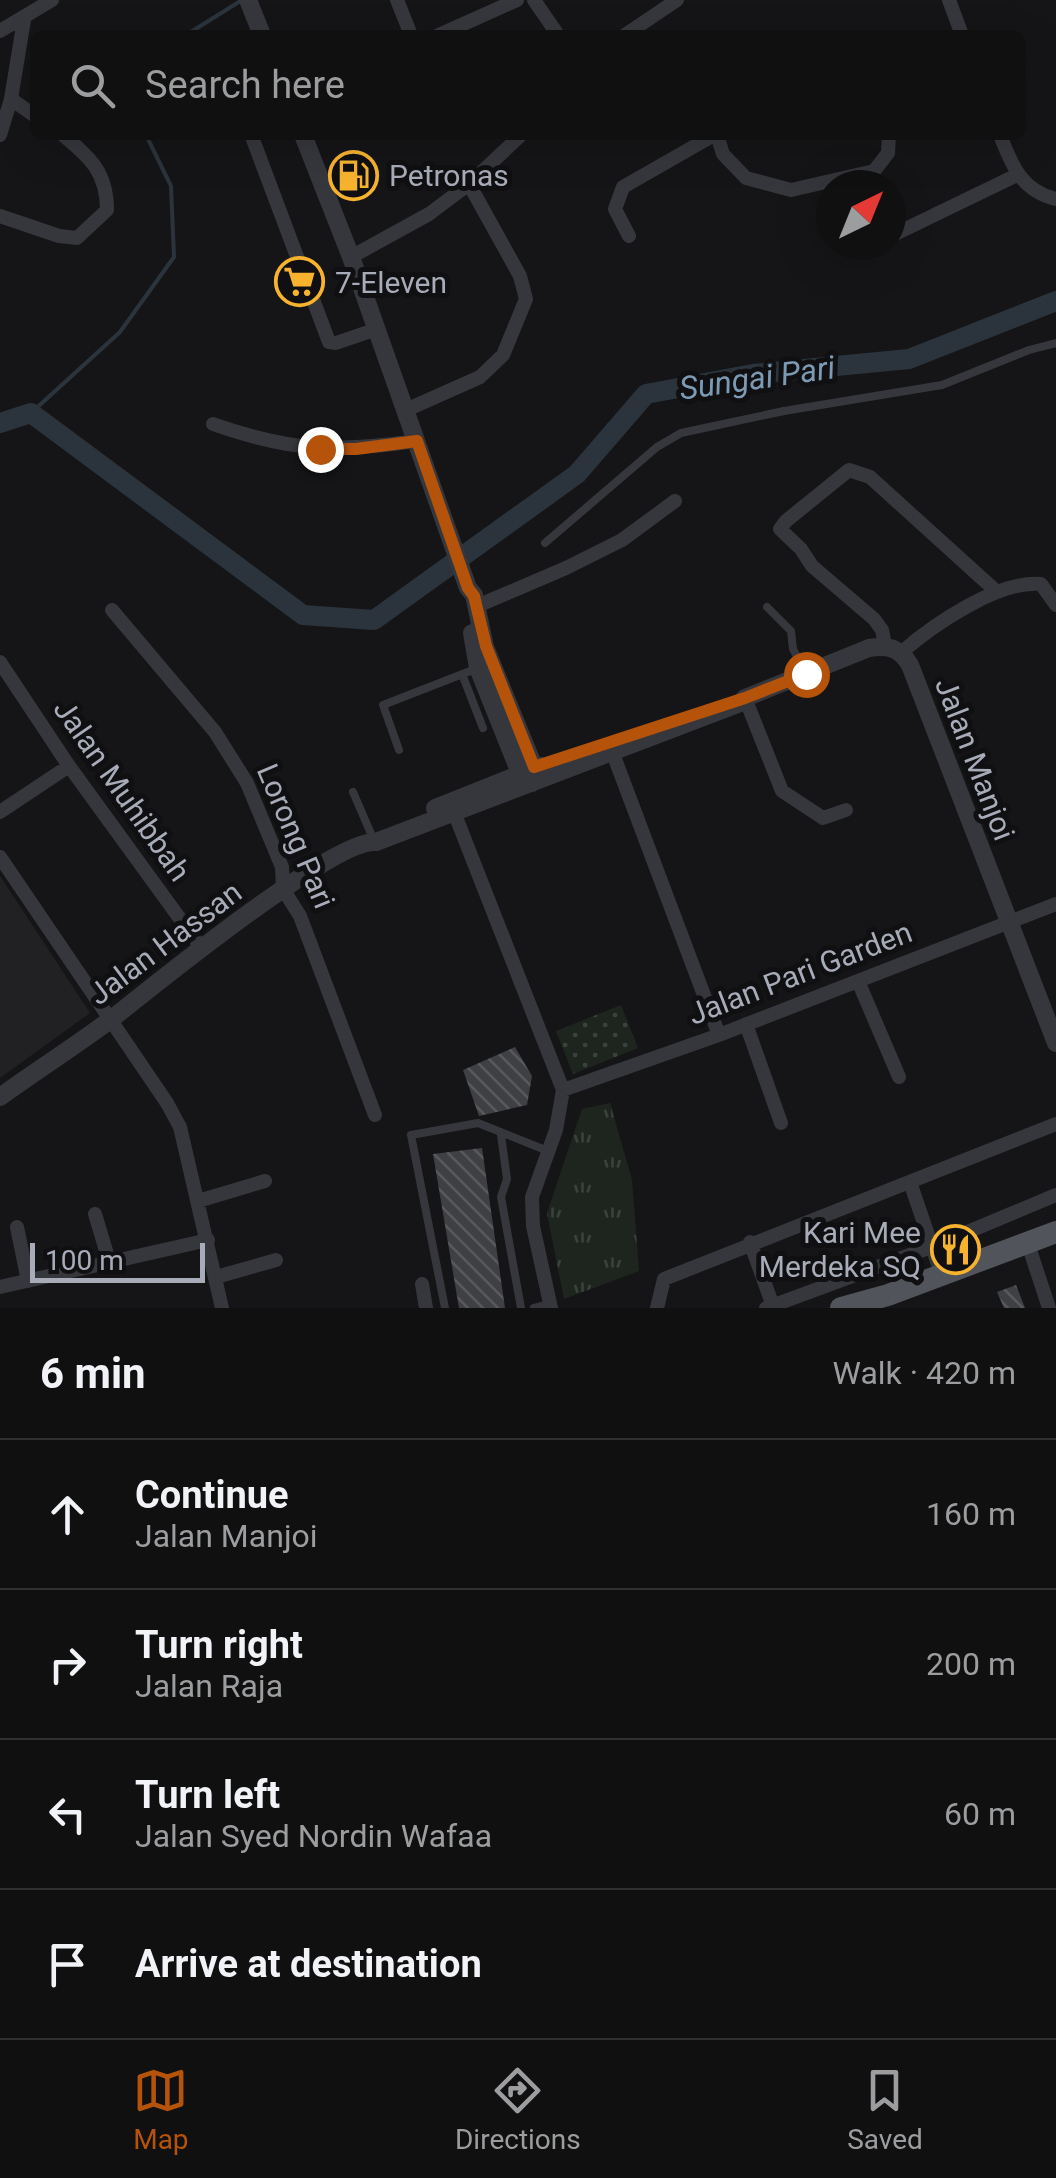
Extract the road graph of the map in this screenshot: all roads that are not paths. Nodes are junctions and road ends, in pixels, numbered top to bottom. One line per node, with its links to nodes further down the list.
1 (52, 0): 7 (street)
2 (398, 0): 8 (street)
3 (517, 0): 9 (street)
4 (534, 0): 10 (street)
5 (678, 0): 11 (street)
6 (949, 0): 12 (street)
7 (24, 20): 13 (street); 14 (street)
8 (410, 30)
9 (449, 30)
10 (555, 30)
11 (633, 30)
12 (960, 30)
13 (0, 31)
14 (11, 99): 15 (street); 16 (street)
15 (30, 112)
16 (0, 135)
17 (69, 140): 30 (street)
18 (255, 140): 34 (street)
19 (517, 140): 27 (street)
20 (707, 140): 32 (street)
21 (718, 140): 28 (street)
22 (889, 140): 25 (street)
23 (1002, 140): 26 (street)
24 (310, 141): 33 (street)
25 (875, 170)
26 (1017, 175): 29 (street); 31 (street)
27 (469, 184): 33 (street); 36 (street)
28 (816, 186)
29 (1056, 199)
30 (0, 216)
31 (906, 229)
32 (629, 236)
33 (351, 258): 34 (street)
34 (377, 330): 36 (street)
35 (1056, 343): 40 (lane)
36 (406, 410): 38 (street)
37 (213, 424): 38 (street)
38 (417, 441): 41 (street)
39 (675, 501): 44 (street)
40 (544, 543)
41 (468, 588): 44 (street); 49 (street)
42 (997, 592): 43 (street); 47 (street); 47 (street)
43 (1056, 605)
44 (477, 606): 56 (street)
45 (768, 607): 50 (lane)
46 (112, 610): 63 (street, Lorong Pari)
47 (894, 649): 50 (street); 65 (street, Jalan Manjoi)
48 (0, 662): 55 (street, Jalan Muhibbah)
49 (470, 671): 52 (lane); 53 (lane); 56 (street)
50 (806, 674): 51 (street)
51 (745, 698): 54 (street); 56 (street); 59 (street)
52 (482, 728)
53 (400, 750)
54 (612, 751): 56 (street); 70 (street)
55 (69, 766): 60 (street); 66 (street, Jalan Muhibbah)
56 (529, 774): 58 (street, Jalan Hassan)
57 (352, 792): 61 (lane)
58 (452, 807): 61 (street, Jalan Hassan); 73 (street)
59 (846, 810)
60 (0, 812)
61 (370, 839): 63 (street, Jalan Hassan)
62 (0, 857): 68 (street)
63 (282, 889): 66 (street, Jalan Hassan); 75 (street, Lorong Pari)
64 (1056, 904): 65 (street, Jalan Pari Garden)
65 (1007, 923): 67 (street, Jalan Pari Garden); 71 (street, Jalan Manjoi)
66 (202, 949): 68 (street, Jalan Hassan)
67 (858, 980): 69 (street, Jalan Pari Garden); 72 (street)
68 (109, 1020): 74 (street, Jalan Hassan); 83 (street)
69 (746, 1024): 70 (street, Jalan Pari Garden); 76 (street)
70 (719, 1035): 73 (street, Jalan Pari Garden)
71 (1056, 1043)
72 (899, 1077)
73 (563, 1090): 79 (street)
74 (0, 1097)
75 (375, 1115)
76 (781, 1122)
77 (1056, 1124): 81 (street)
78 (500, 1134): 79 (lane); 103 (lane); 104 (lane)
79 (548, 1152): 99 (street)
80 (265, 1181): 83 (street)
81 (910, 1182): 88 (street); 90 (street)
82 (1056, 1195): 90 (street)
83 (198, 1201): 87 (street)
84 (95, 1214): 92 (street)
85 (17, 1228): 95 (street)
86 (1056, 1232): 89 (main road)
87 (208, 1240): 92 (street); 94 (street)
88 (750, 1242): 100 (street); 106 (street)
89 (1028, 1244): 93 (main road); 108 (street)
90 (934, 1246): 93 (street); 100 (street)
91 (276, 1260): 94 (street)
92 (110, 1264): 95 (street)
93 (942, 1276): 98 (main road)
94 (216, 1278): 101 (street)
95 (28, 1281): 97 (street)
96 (422, 1284): 102 (street)
97 (0, 1287)
98 (866, 1304): 107 (main road)
99 (551, 1306): 105 (lane)
100 (769, 1307)
101 (222, 1308)
102 (426, 1308)
103 (445, 1308)
104 (521, 1308)
105 (534, 1308)
106 (657, 1308)
107 (841, 1308)
108 (1050, 1308)

